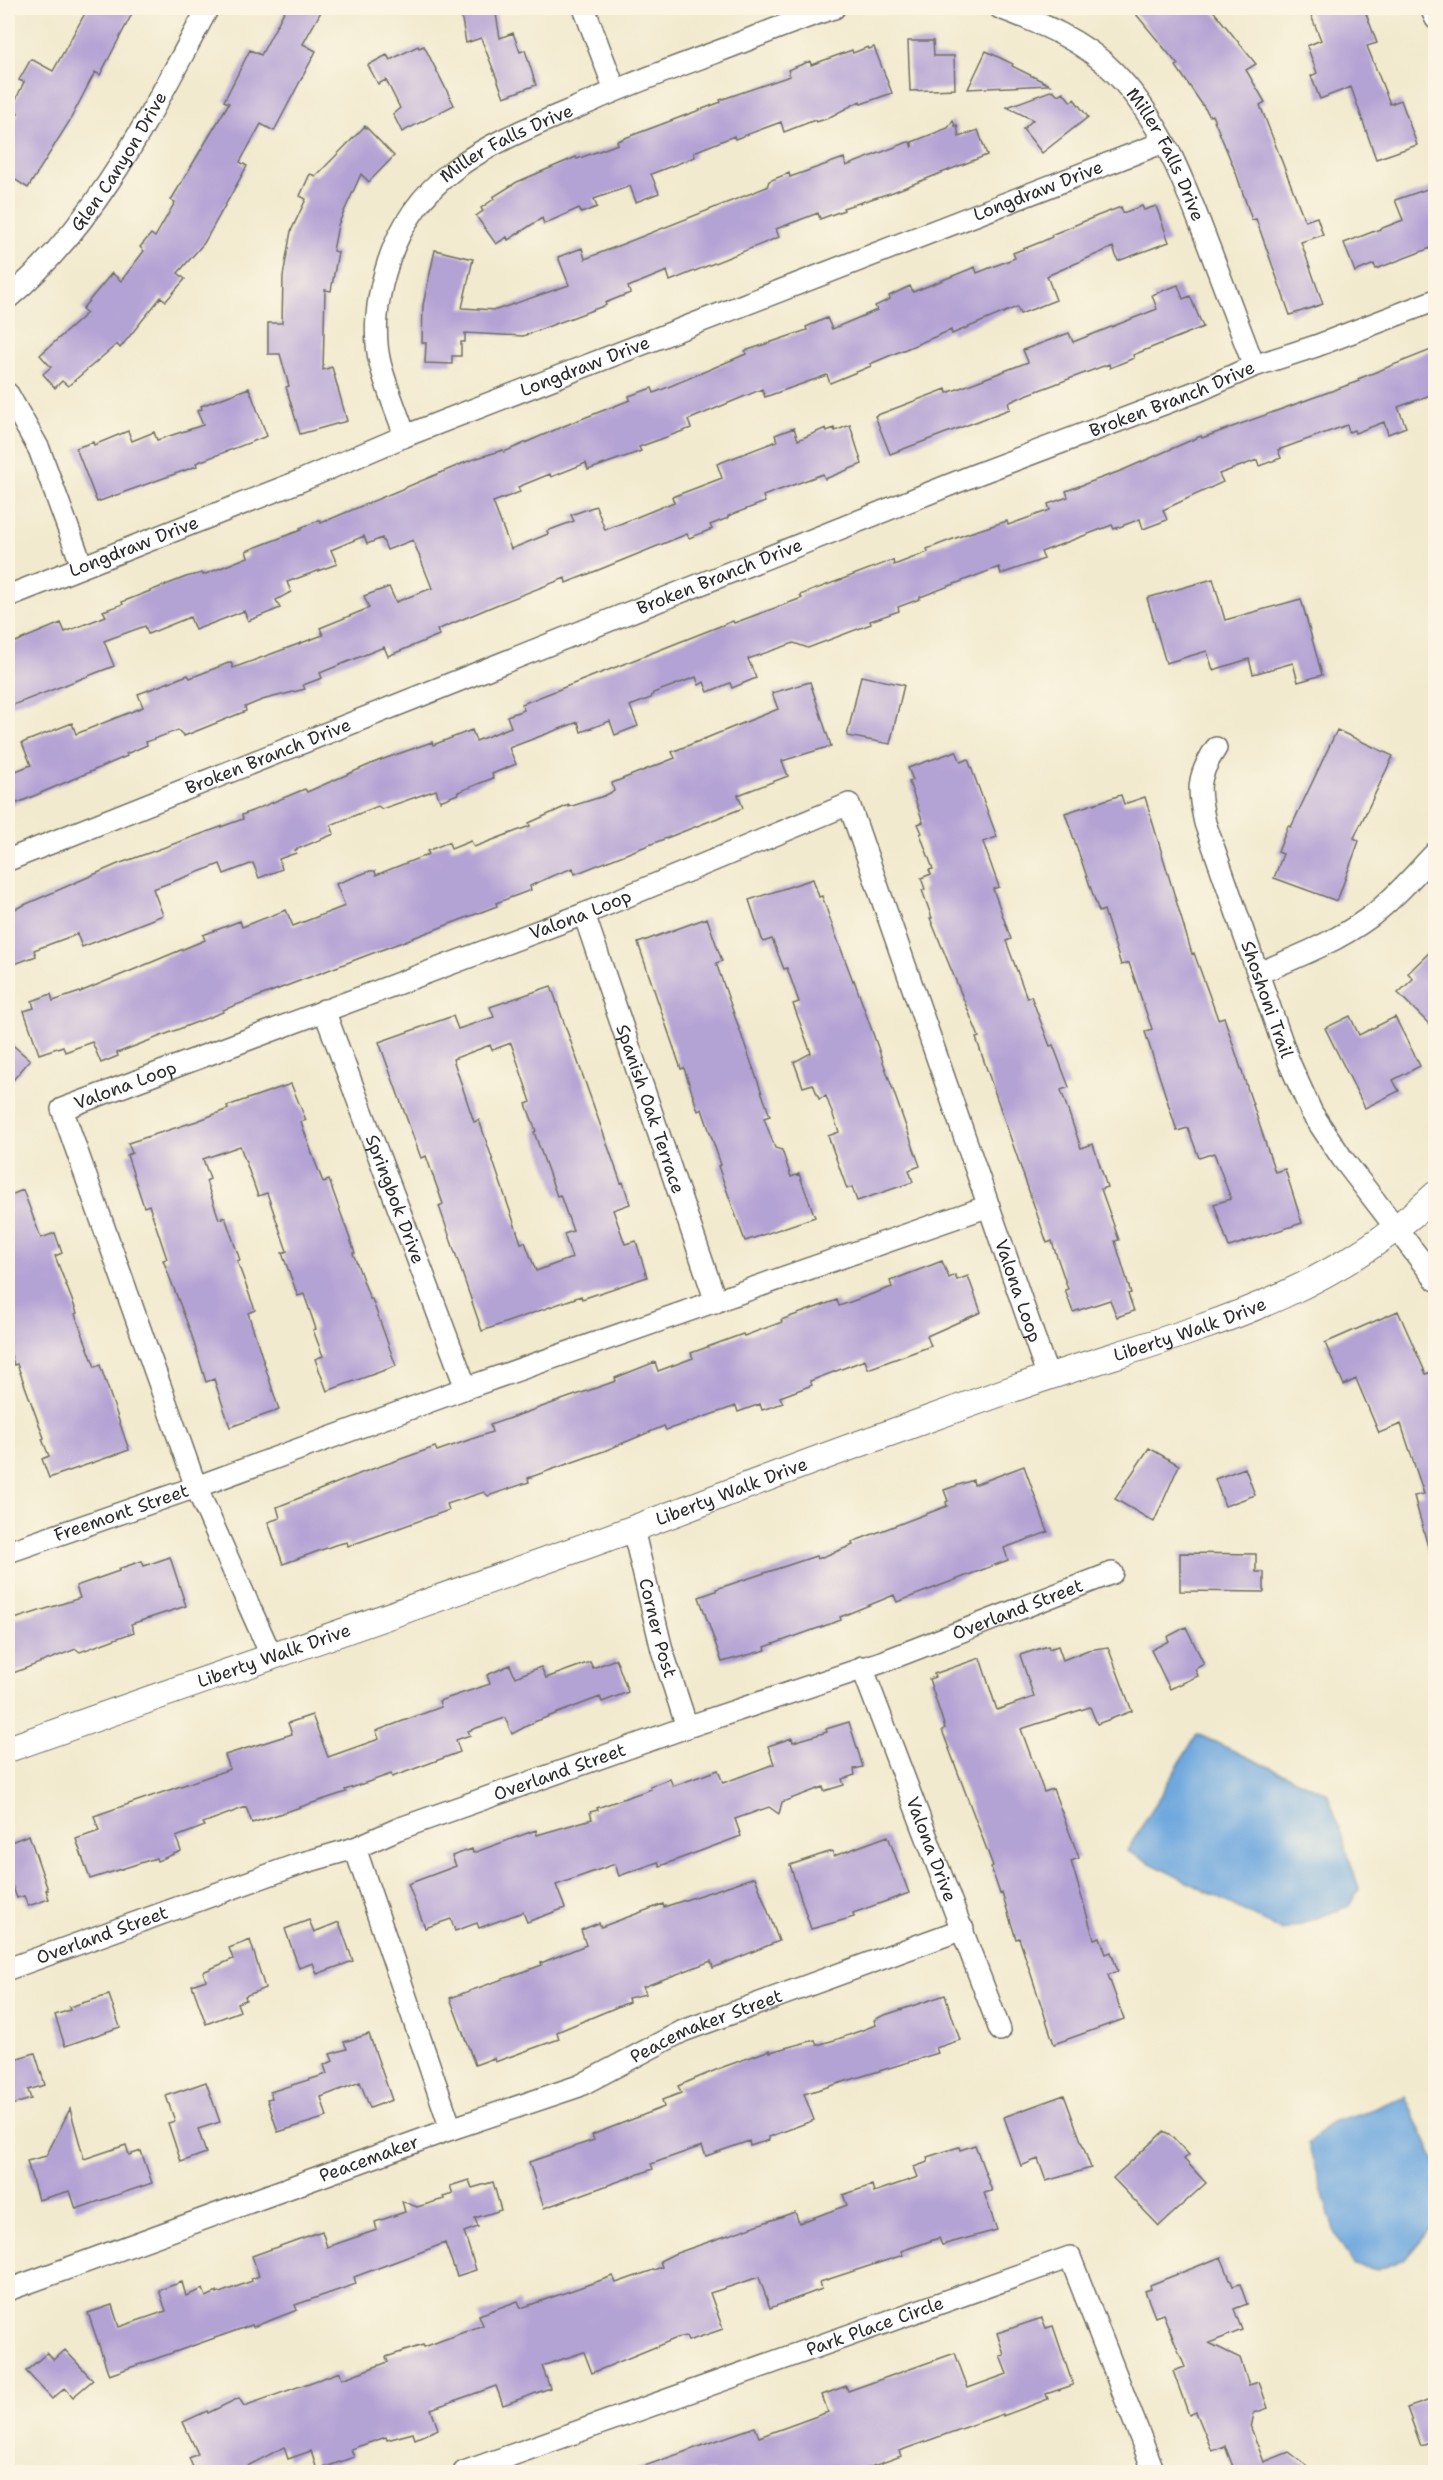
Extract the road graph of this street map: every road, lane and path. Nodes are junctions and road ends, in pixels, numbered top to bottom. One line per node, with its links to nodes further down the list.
1 (208, 8): 9 (street, Glen Canyon Drive)
2 (584, 8): 7 (street)
3 (834, 8): 7 (street, Miller Falls Drive)
4 (1000, 8): 8 (street, Miller Falls Drive)
5 (1431, 8): 6 (street)
6 (1436, 19)
7 (615, 90): 13 (street, Miller Falls Drive)
8 (1164, 142): 11 (street, Miller Falls Drive); 13 (street, Longdraw Drive)
9 (8, 298)
10 (1436, 300): 11 (street, Broken Branch Drive)
11 (1254, 366): 18 (street, Broken Branch Drive)
12 (8, 394): 14 (street)
13 (405, 436): 14 (street, Longdraw Drive)
14 (82, 566): 15 (street, Longdraw Drive)
15 (8, 596)
16 (1216, 748): 20 (street, Shoshoni Trail)
17 (1436, 852): 20 (street)
18 (8, 860)
19 (584, 914): 21 (street, Valona Loop); 23 (street, Valona Loop); 26 (street, Spanish Oak Terrace)
20 (1259, 973): 24 (street, Shoshoni Trail)
21 (324, 1010): 28 (street, Springbok Drive); 29 (street, Valona Loop)
22 (1436, 1194): 24 (street, Liberty Walk Drive)
23 (989, 1206): 26 (street); 27 (street, Valona Loop)
24 (1397, 1229): 25 (street, Shoshoni Trail); 27 (street, Liberty Walk Drive)
25 (1436, 1280)
26 (716, 1302): 28 (street)
27 (1048, 1377): 30 (street, Liberty Walk Drive)
28 (466, 1388): 29 (street)
29 (196, 1487): 31 (street, Freemont Street); 33 (street, Freemont Street)
30 (633, 1529): 33 (street, Liberty Walk Drive); 35 (street, Corner Post)
31 (8, 1552)
32 (1112, 1573): 34 (street, Overland Street)
33 (271, 1655): 36 (street, Liberty Walk Drive)
34 (862, 1667): 35 (street, Overland Street); 38 (street, Valona Drive)
35 (687, 1727): 37 (street, Overland Street)
36 (8, 1749)
37 (355, 1848): 39 (street, Overland Street); 41 (street)
38 (963, 1929): 40 (street, Valona Drive); 41 (street, Peacemaker Street)
39 (8, 1969)
40 (1000, 2030)
41 (452, 2128): 42 (street, Peacemaker)
42 (8, 2290)
43 (464, 2472): 44 (street, Park Place Circle)
44 (1154, 2472)

